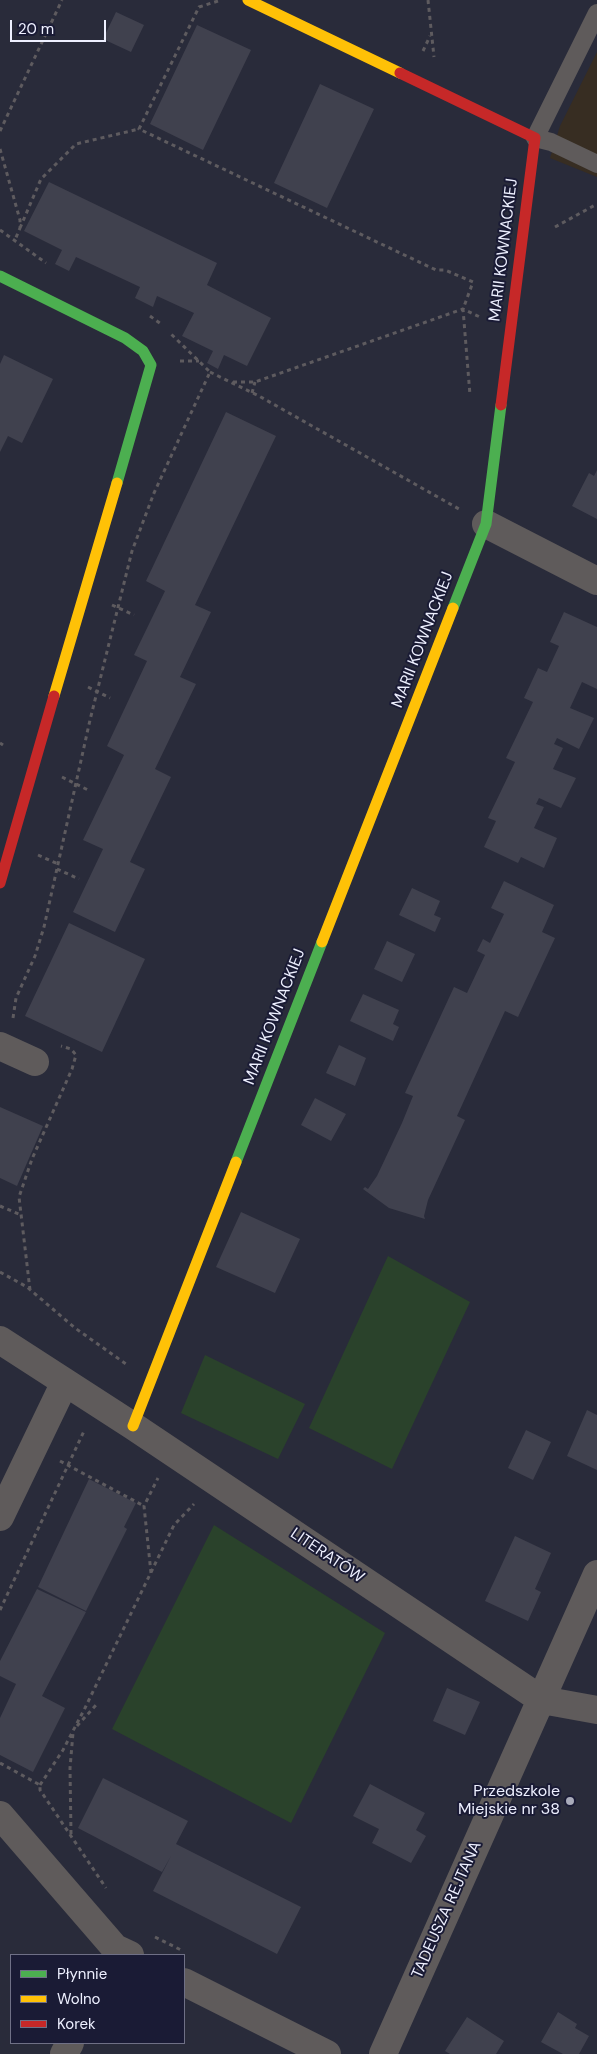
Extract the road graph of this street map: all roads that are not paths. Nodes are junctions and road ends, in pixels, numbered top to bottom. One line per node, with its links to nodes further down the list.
1 (248, 0): 3 (street)
2 (597, 13): 3 (lane)
3 (535, 138): 4 (lane); 6 (street, MARII KOWNACKIEJ)
4 (597, 164)
5 (0, 276): 8 (street)
6 (486, 524): 7 (street); 13 (street, MARII KOWNACKIEJ)
7 (597, 582)
8 (0, 883)
9 (0, 1046): 10 (street)
10 (44, 1052)
11 (0, 1340): 12 (street, LITERATÓW)
12 (65, 1382): 13 (street, LITERATÓW); 14 (street)
13 (133, 1426): 16 (street, LITERATÓW)
14 (0, 1517)
15 (597, 1574): 16 (street, TADEUSZA REJTANA)
16 (542, 1700): 17 (street, LITERATÓW); 22 (street, TADEUSZA REJTANA)
17 (597, 1710)
18 (0, 1815): 19 (street)
19 (119, 1953)
20 (185, 1983): 21 (street)
21 (327, 2054)
22 (383, 2054)

